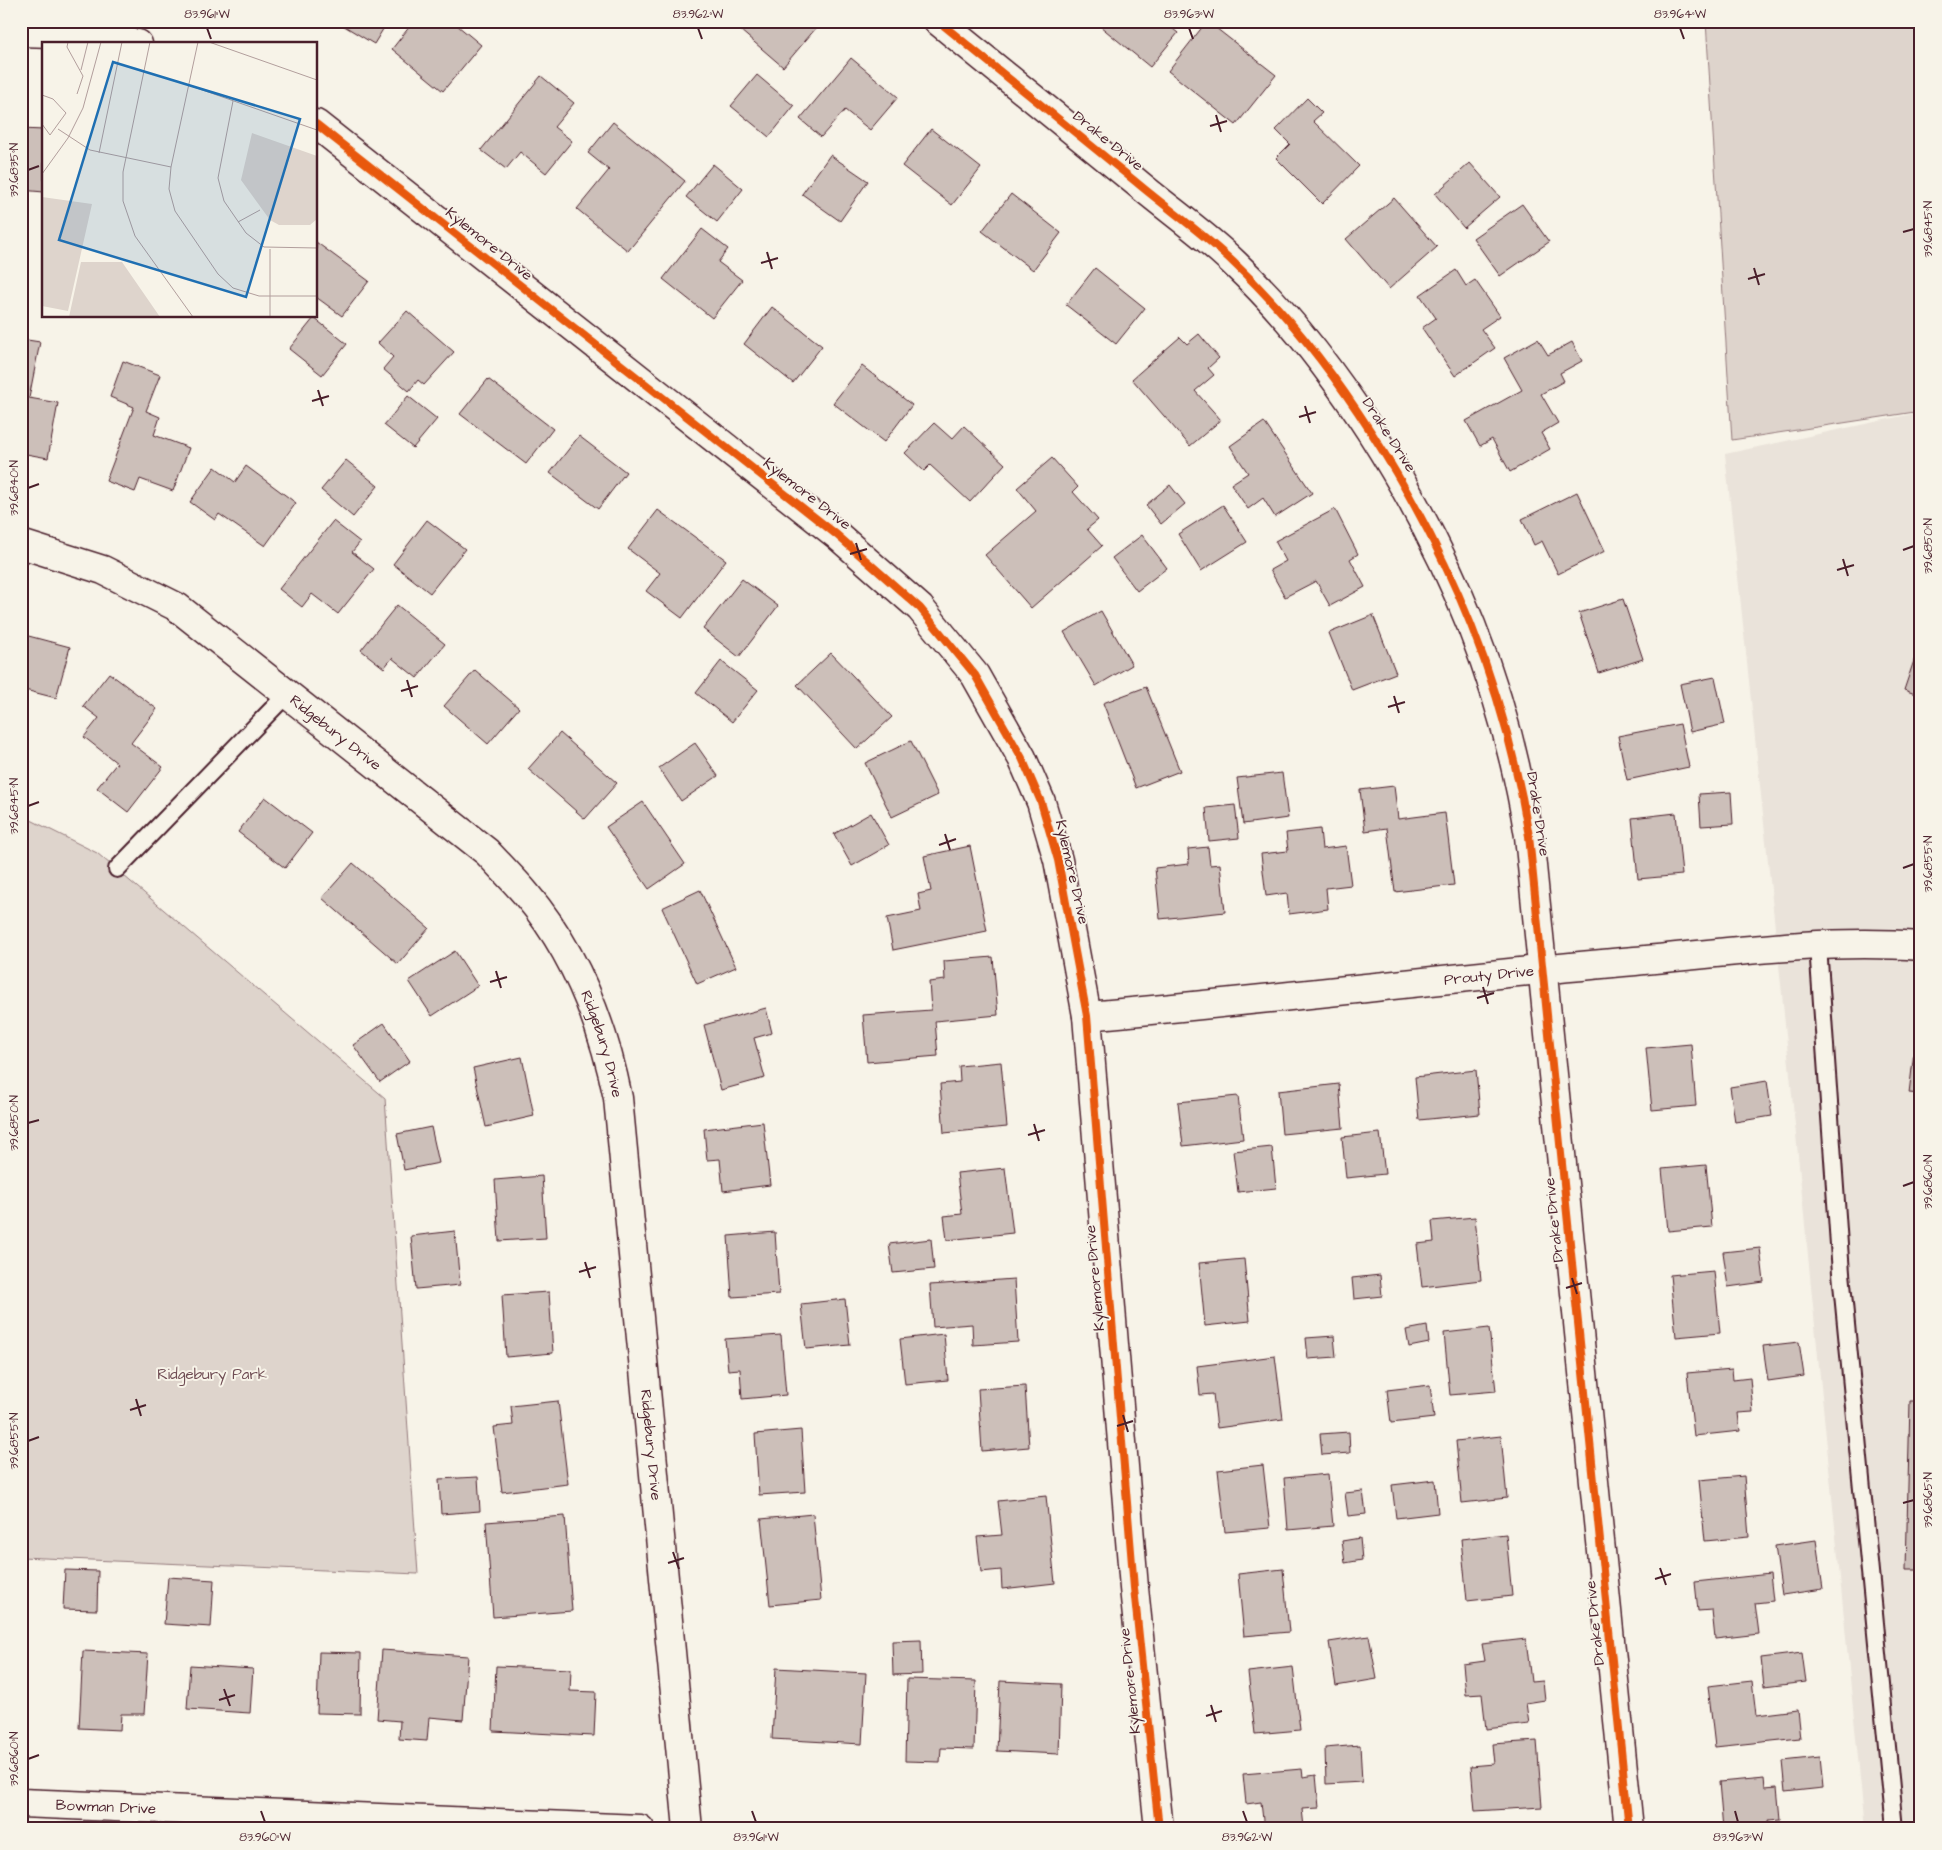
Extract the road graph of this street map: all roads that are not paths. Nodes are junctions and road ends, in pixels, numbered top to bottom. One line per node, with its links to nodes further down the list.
1 (938, 21): 10 (street, Drake Drive)
2 (21, 32): 3 (street)
3 (127, 42)
4 (318, 126): 11 (street, Kylemore Drive)
5 (21, 544): 6 (street, Ridgebury Drive)
6 (287, 694): 7 (lane); 14 (street, Ridgebury Drive)
7 (117, 869)
8 (1818, 946): 9 (street, Prouty Drive); 10 (street, Prouty Drive); 17 (lane)
9 (1921, 946)
10 (1542, 969): 11 (street, Prouty Drive); 16 (street, Drake Drive)
11 (1087, 1016): 15 (street, Kylemore Drive)
12 (21, 1803): 13 (street, Bowman Drive)
13 (640, 1829)
14 (688, 1829)
15 (1159, 1829)
16 (1629, 1829)
17 (1896, 1829)

